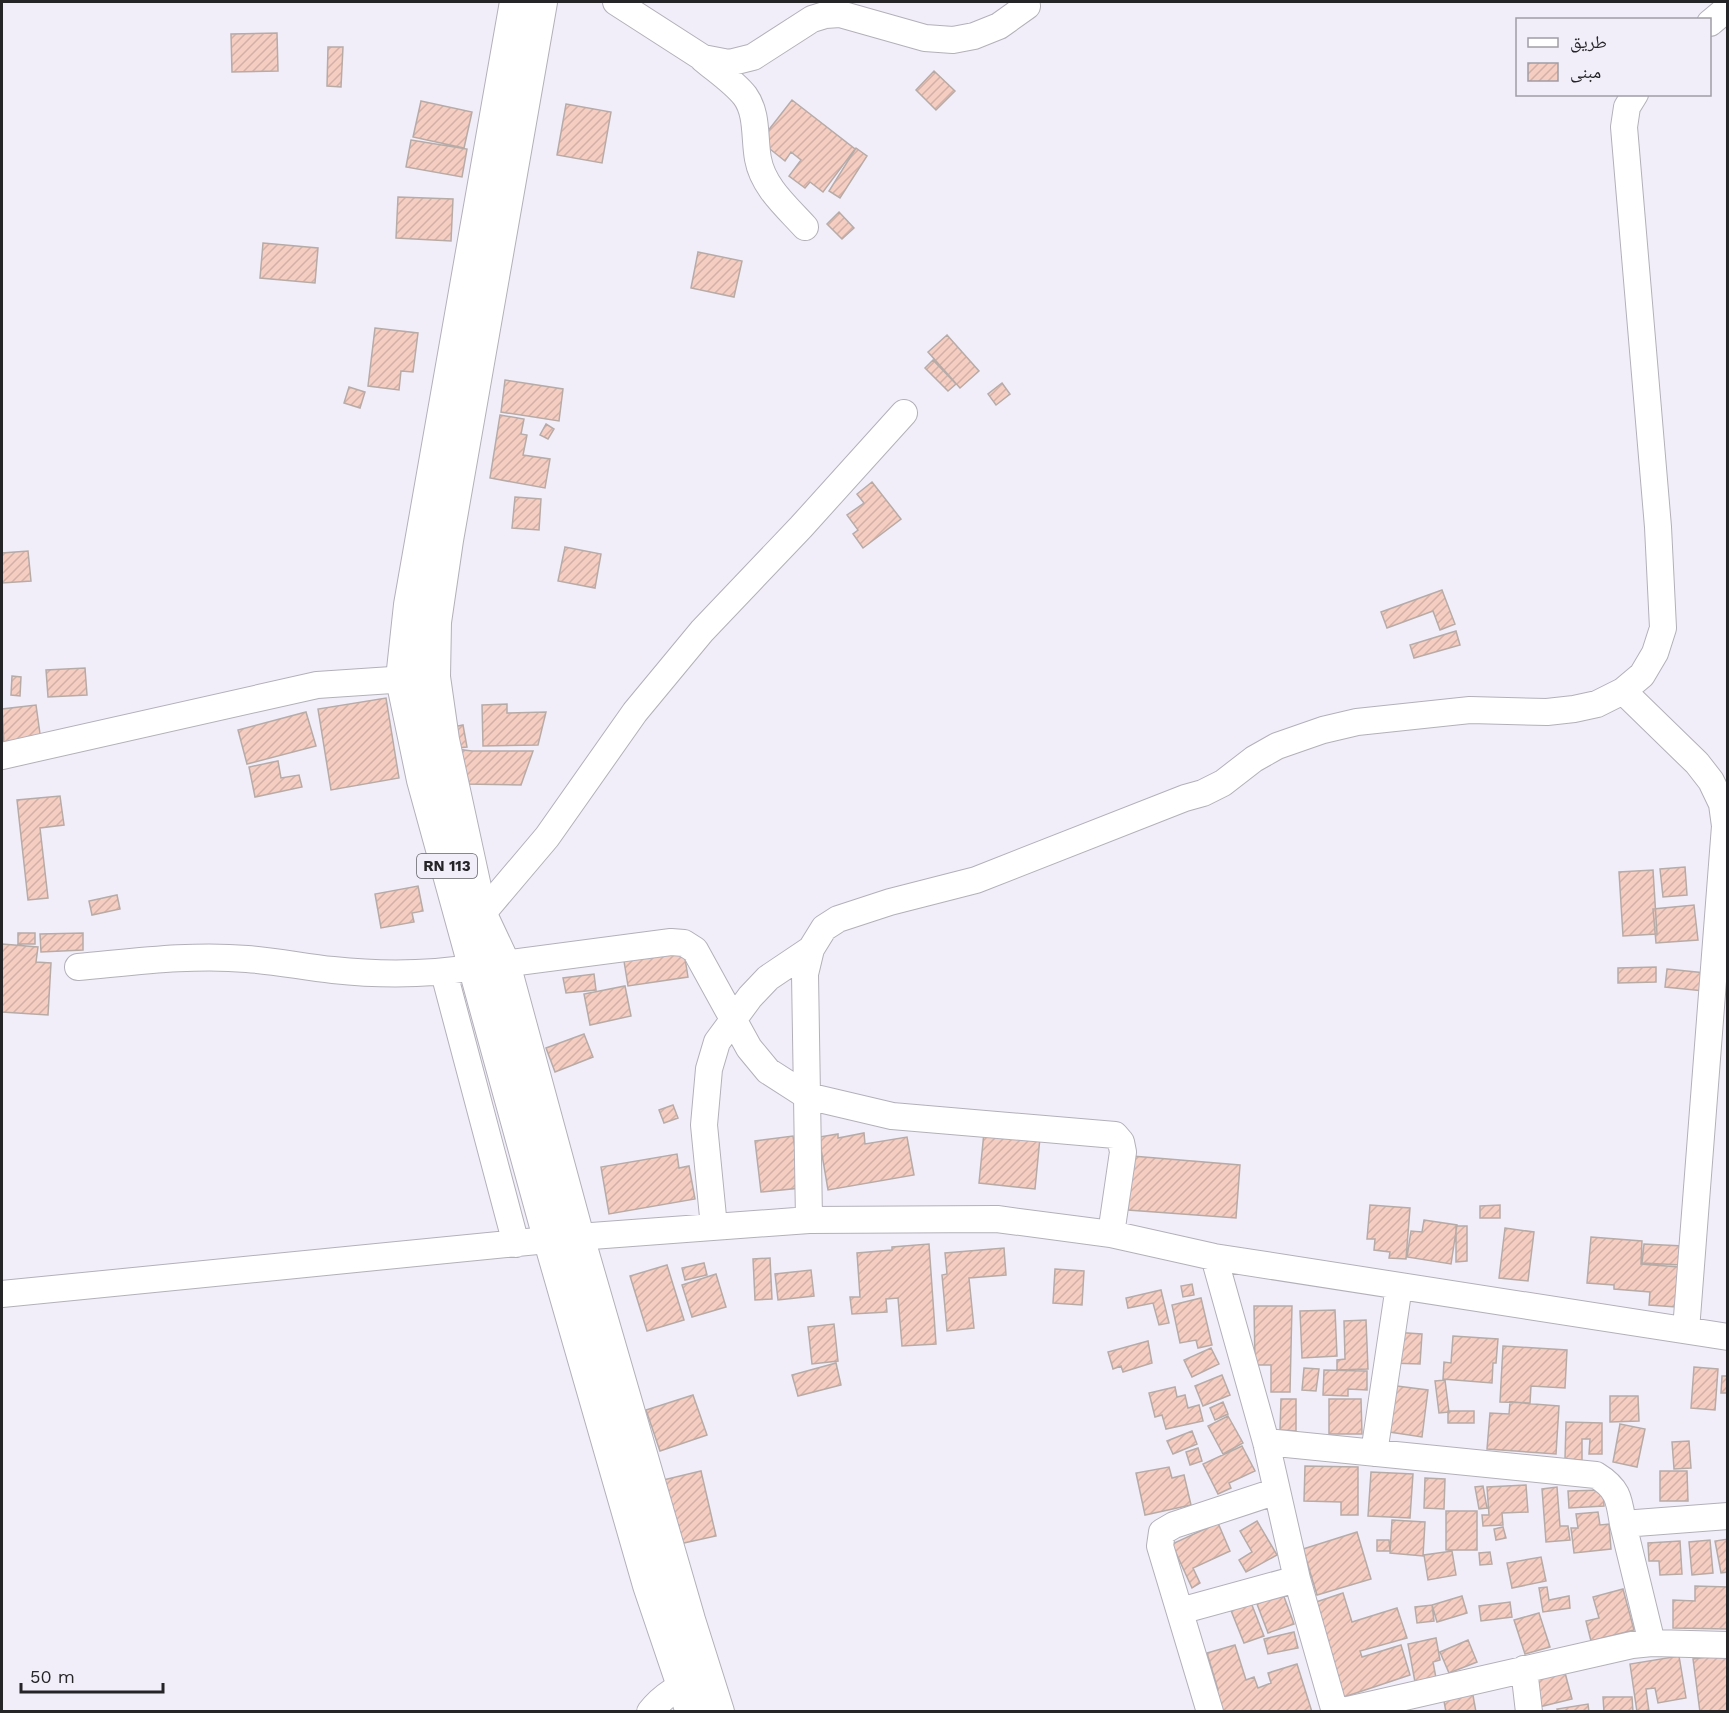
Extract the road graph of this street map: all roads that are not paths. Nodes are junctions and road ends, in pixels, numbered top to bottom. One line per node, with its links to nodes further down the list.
1 (516, 2): 12 (main road, RN 113)
2 (542, 2): 11 (main road, RN 113)
3 (616, 2): 7 (street)
4 (1027, 6): 7 (street)
5 (1728, 8): 6 (street)
6 (1711, 22)
7 (703, 58): 9 (street)
8 (1634, 96): 13 (street)
9 (805, 227)
10 (904, 413): 15 (street)
11 (434, 677): 12 (street); 15 (main road, RN 113)
12 (402, 679): 14 (street); 17 (main road, RN 113)
13 (1623, 691): 16 (street); 30 (street)
14 (2, 756)
15 (481, 915): 17 (main road, RN 113)
16 (811, 949): 20 (street); 21 (street)
17 (489, 966): 19 (street); 20 (street); 25 (main road, RN 113)
18 (78, 967): 19 (street)
19 (444, 973): 26 (street)
20 (732, 1020): 21 (street); 23 (street)
21 (807, 1096): 22 (street); 24 (street)
22 (809, 1220): 23 (street); 24 (street)
23 (714, 1227): 25 (street)
24 (1111, 1234): 27 (street)
25 (564, 1239): 26 (street); 42 (main road, RN 113)
26 (516, 1244): 29 (street)
27 (1214, 1257): 28 (street); 32 (street)
28 (1399, 1286): 30 (street); 33 (street)
29 (2, 1294)
30 (1686, 1330): 31 (street)
31 (1728, 1337)
32 (1266, 1442): 33 (street); 34 (street)
33 (1374, 1453): 36 (street)
34 (1277, 1491): 37 (street); 38 (street)
35 (1728, 1515): 36 (street)
36 (1623, 1524): 39 (street)
37 (1297, 1579): 38 (street); 46 (street)
38 (1180, 1611): 45 (street)
39 (1652, 1643): 40 (street); 41 (street)
40 (1728, 1646)
41 (1524, 1669): 46 (street); 47 (street)
42 (694, 1690): 43 (street); 44 (main road, RN 113)
43 (650, 1712)
44 (718, 1712)
45 (1210, 1712)
46 (1337, 1712)
47 (1529, 1712)

